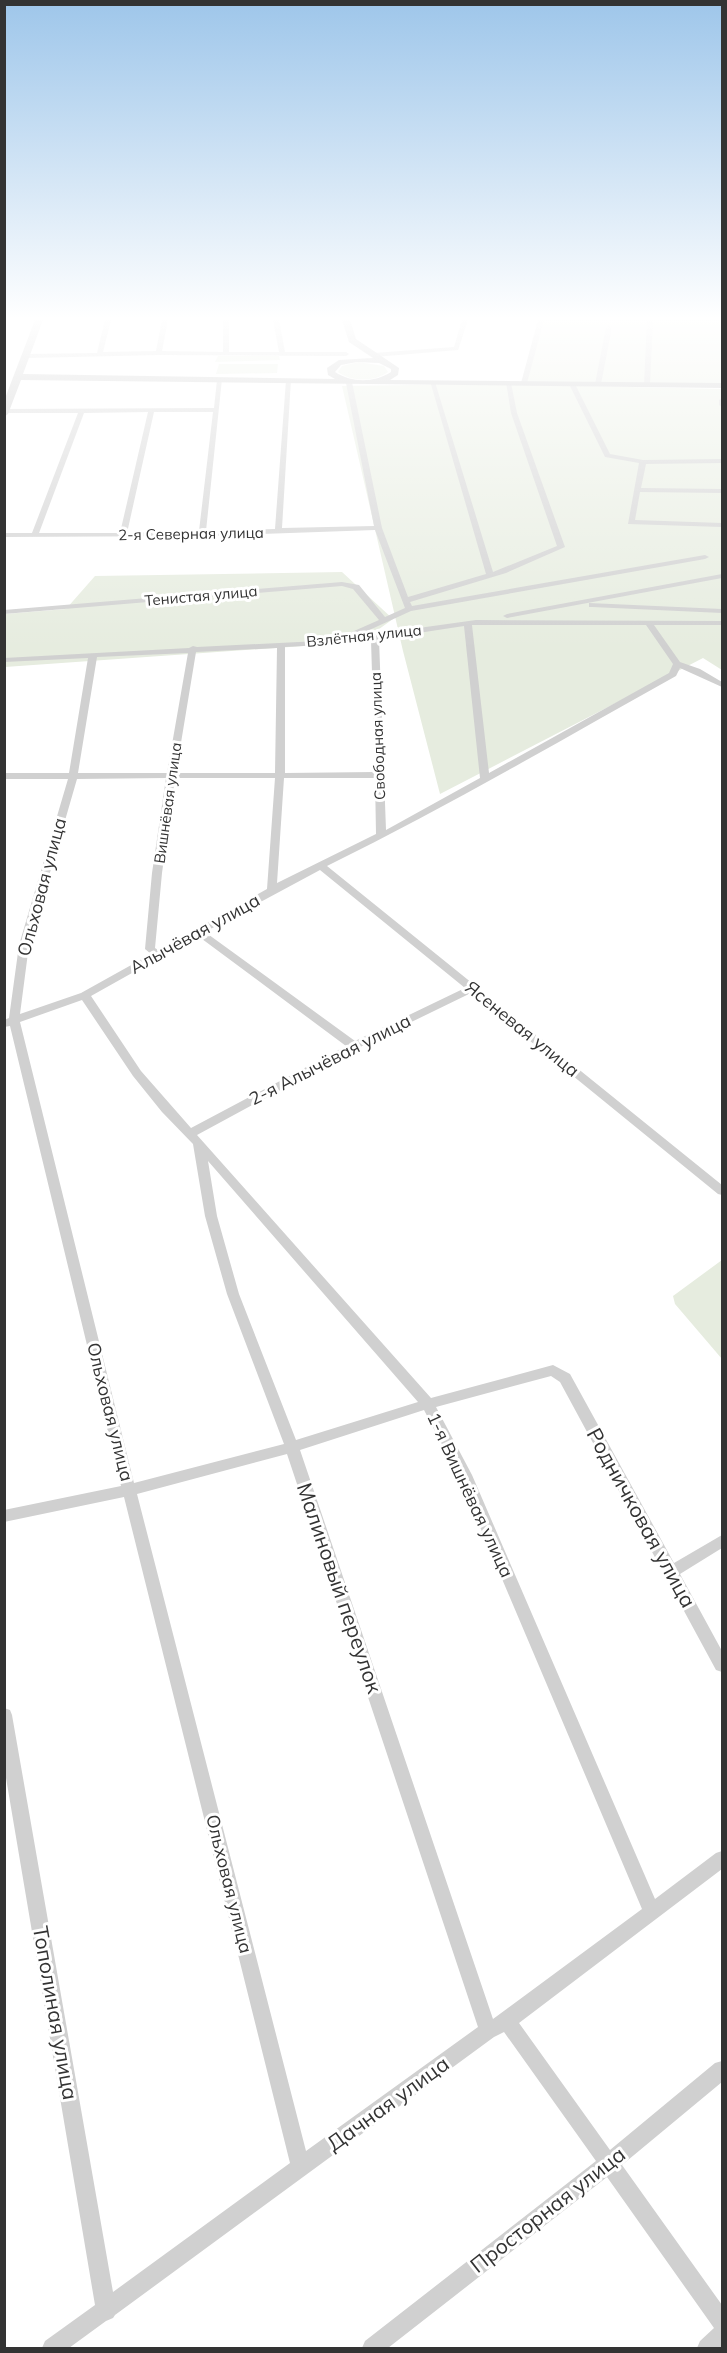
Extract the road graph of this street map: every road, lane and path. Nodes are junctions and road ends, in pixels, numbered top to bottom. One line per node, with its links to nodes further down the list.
1 (74, 430): 18 (street)
2 (148, 430): 19 (street)
3 (215, 430): 16 (street)
4 (285, 430): 15 (street)
5 (361, 430): 14 (street)
6 (446, 430): 21 (street)
7 (520, 430): 21 (street)
8 (594, 430): 10 (street)
9 (723, 461): 10 (street)
10 (643, 462): 11 (street)
11 (638, 490): 12 (street); 13 (street)
12 (723, 491)
13 (723, 525)
14 (378, 528): 15 (street, 2-я Северная улица); 24 (street)
15 (278, 532): 16 (street, 2-я Северная улица)
16 (202, 534): 19 (street, 2-я Северная улица)
17 (4, 535): 18 (street, 2-я Северная улица)
18 (35, 535): 19 (street, 2-я Северная улица)
19 (123, 536)
20 (705, 557): 24 (street)
21 (490, 575): 24 (street)
22 (723, 576): 23 (street)
23 (570, 604): 25 (street); 29 (street)
24 (407, 605): 27 (street)
25 (723, 611)
26 (4, 612): 27 (street, Тенистая улица)
27 (383, 619): 32 (street)
28 (648, 622): 29 (street, Взлётная улица); 30 (street, Взлётная улица); 37 (street)
29 (472, 623): 31 (street, Взлётная улица); 44 (street)
30 (723, 623)
31 (375, 637): 32 (street, Взлётная улица); 39 (street, Свободная улица)
32 (339, 642): 33 (street, Взлётная улица)
33 (281, 644): 34 (street, Взлётная улица); 40 (street)
34 (193, 648): 35 (street, Взлётная улица); 43 (street, Вишнёвая улица)
35 (93, 654): 36 (street, Взлётная улица); 42 (street, Ольховая улица)
36 (4, 660)
37 (677, 664): 38 (street); 44 (street, Алычёвая улица)
38 (723, 685)
39 (380, 774): 40 (street); 45 (street, Свободная улица)
40 (280, 775): 43 (street); 47 (street)
41 (4, 776): 42 (street)
42 (73, 776): 43 (street); 52 (street, Ольховая улица)
43 (171, 777): 49 (street, Вишнёвая улица)
44 (485, 780): 45 (street, Алычёвая улица)
45 (381, 836): 46 (street, Алычёвая улица)
46 (321, 866): 47 (street, Алычёвая улица); 50 (street, Ясеневая улица)
47 (272, 890): 48 (street, Алычёвая улица)
48 (199, 932): 49 (street, Алычёвая улица); 53 (street)
49 (158, 954): 51 (street, Алычёвая улица)
50 (472, 989): 53 (street, 2-я Алычёвая улица); 55 (street, Ясеневая улица)
51 (85, 996): 52 (street, Алычёвая улица); 54 (street, 1-я Вишнёвая улица)
52 (9, 1022): 58 (street, Ольховая улица)
53 (354, 1046): 54 (street, 2-я Алычёвая улица)
54 (194, 1138): 56 (street, 1-я Вишнёвая улица); 57 (street, Малиновый переулок)
55 (723, 1191)
56 (428, 1404): 57 (street); 61 (street, Родничковая улица); 65 (street, 1-я Вишнёвая улица)
57 (292, 1447): 58 (street); 67 (street, Малиновый переулок)
58 (129, 1490): 59 (street); 70 (street, Ольховая улица)
59 (4, 1516)
60 (723, 1541): 61 (street)
61 (670, 1573): 62 (street, Родничковая улица)
62 (723, 1665)
63 (4, 1716): 71 (street, Тополиная улица)
64 (723, 1859): 65 (street, Дачная улица)
65 (652, 1912): 66 (street, Дачная улица)
66 (507, 2021): 67 (street, Дачная улица); 69 (street)
67 (488, 2031): 70 (street, Дачная улица)
68 (723, 2070): 69 (street, Просторная улица)
69 (608, 2164): 72 (street); 75 (street, Просторная улица)
70 (301, 2168): 71 (street, Дачная улица)
71 (106, 2311): 74 (street, Дачная улица)
72 (723, 2322)
73 (723, 2335): 76 (street)
74 (52, 2349)
75 (372, 2349)
76 (707, 2349)

